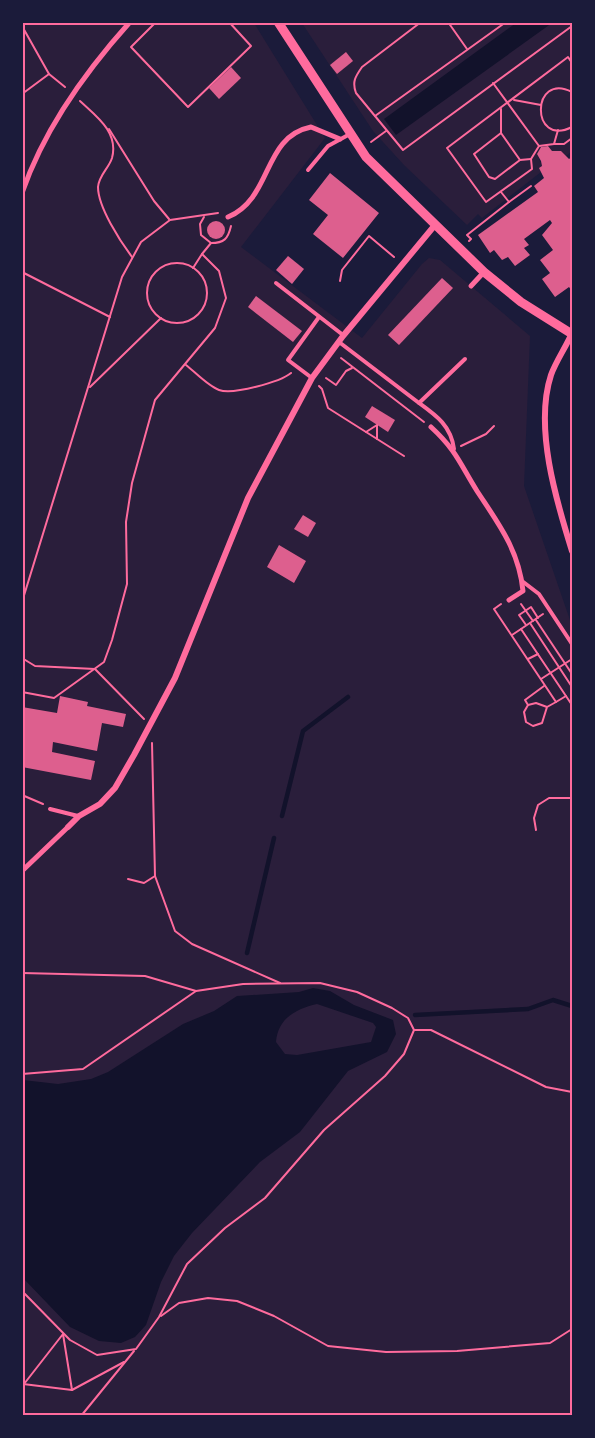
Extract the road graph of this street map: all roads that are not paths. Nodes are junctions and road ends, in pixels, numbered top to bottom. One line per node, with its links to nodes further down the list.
1 (130, 22): 6 (street)
2 (278, 22): 3 (street)
3 (351, 133): 4 (lane); 8 (street)
4 (340, 139): 5 (lane); 7 (street)
5 (308, 170)
6 (22, 193)
7 (228, 217)
8 (435, 225): 9 (street); 14 (street)
9 (484, 272): 11 (street); 13 (street)
10 (276, 283): 12 (lane)
11 (471, 286)
12 (320, 317): 14 (lane); 17 (lane)
13 (572, 333): 21 (street)
14 (344, 336): 15 (street)
15 (339, 342): 17 (street); 18 (lane)
16 (465, 359): 18 (lane)
17 (312, 380): 26 (street)
18 (419, 403): 20 (lane)
19 (431, 427): 20 (street)
20 (454, 449): 22 (street)
21 (573, 551)
22 (522, 581): 23 (street); 24 (lane)
23 (509, 600)
24 (573, 644)
25 (50, 809): 26 (lane)
26 (79, 816): 27 (street)
27 (68, 827): 28 (street)
28 (22, 871)

